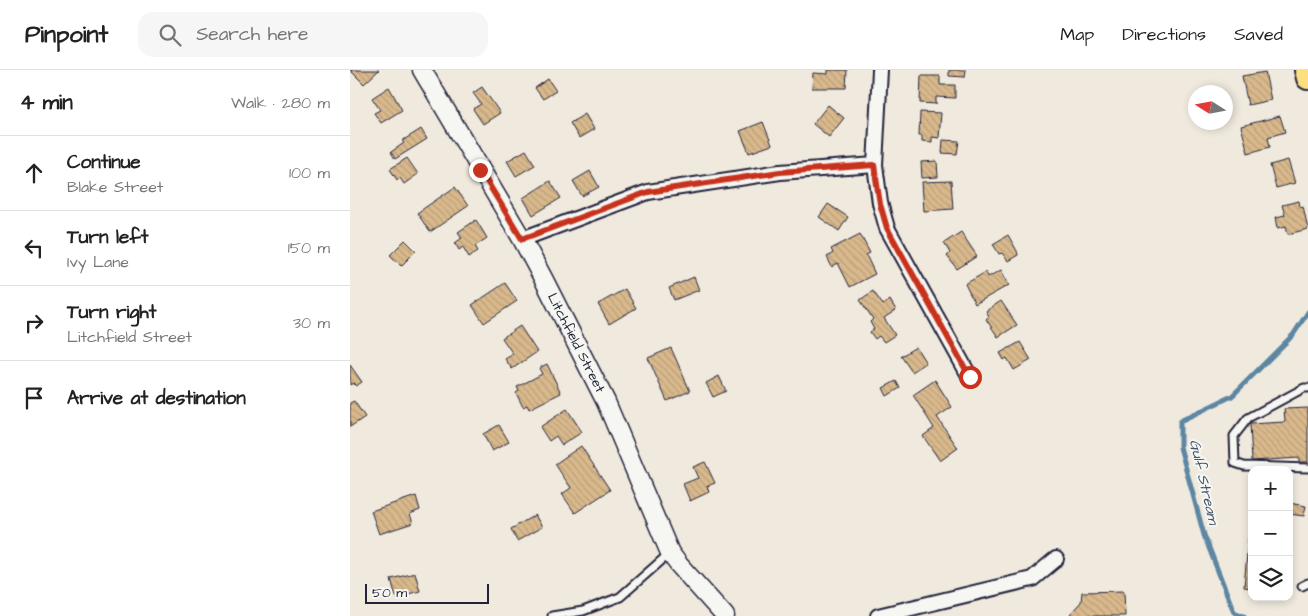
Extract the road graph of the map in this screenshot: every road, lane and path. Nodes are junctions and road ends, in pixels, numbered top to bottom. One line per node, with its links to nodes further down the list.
1 (422, 70): 6 (street, Litchfield Street)
2 (880, 70): 5 (street)
3 (1306, 70): 4 (highway)
4 (1308, 78)
5 (874, 165): 6 (street); 7 (street)
6 (522, 239): 10 (street, Litchfield Street)
7 (970, 377)
8 (1308, 388): 9 (lane)
9 (1308, 468)
10 (670, 553): 12 (lane); 13 (street, Litchfield Street)
11 (1056, 559): 14 (street)
12 (552, 616)
13 (725, 616)
14 (878, 616)

